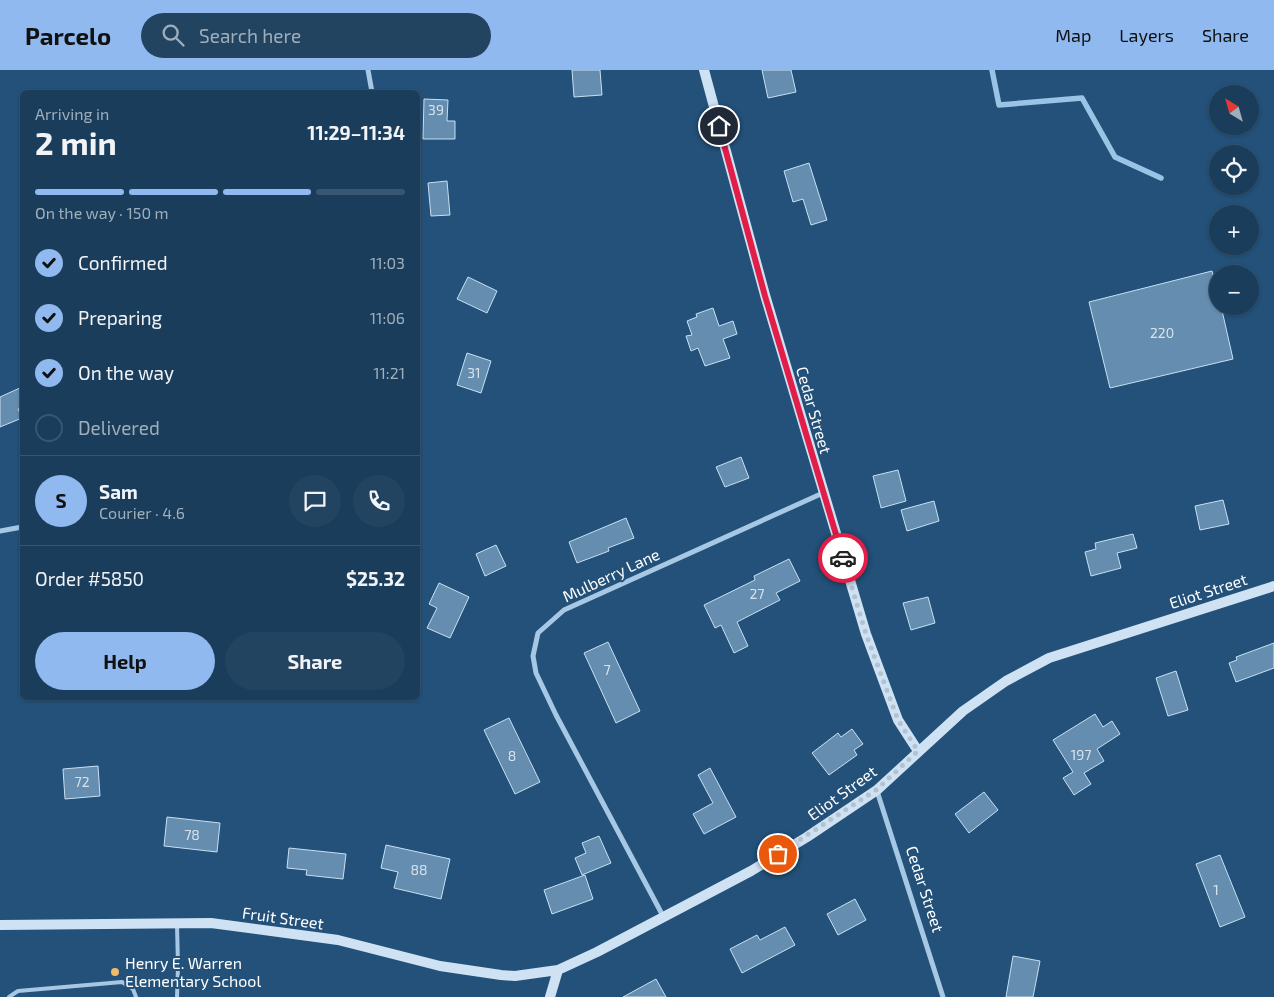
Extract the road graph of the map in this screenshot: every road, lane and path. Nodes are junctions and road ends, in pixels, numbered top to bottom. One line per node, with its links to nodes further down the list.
1 (368, 70): 3 (street)
2 (704, 70): 4 (main road, Cedar Street)
3 (372, 90)
4 (823, 493): 8 (main road, Cedar Street); 10 (street, Mulberry Lane)
5 (20, 527): 6 (street)
6 (0, 531)
7 (1274, 586): 8 (main road, Eliot Street)
8 (918, 751): 9 (main road, Eliot Street)
9 (876, 790): 10 (main road, Eliot Street); 18 (street, Cedar Street)
10 (663, 916): 13 (main road, Eliot Street)
11 (177, 923): 12 (main road, Fruit Street); 13 (main road, Fruit Street); 16 (lane)
12 (0, 925)
13 (558, 970): 17 (main road)
14 (9, 997): 15 (lane)
15 (136, 997)
16 (177, 997)
17 (550, 997)
18 (943, 997)

